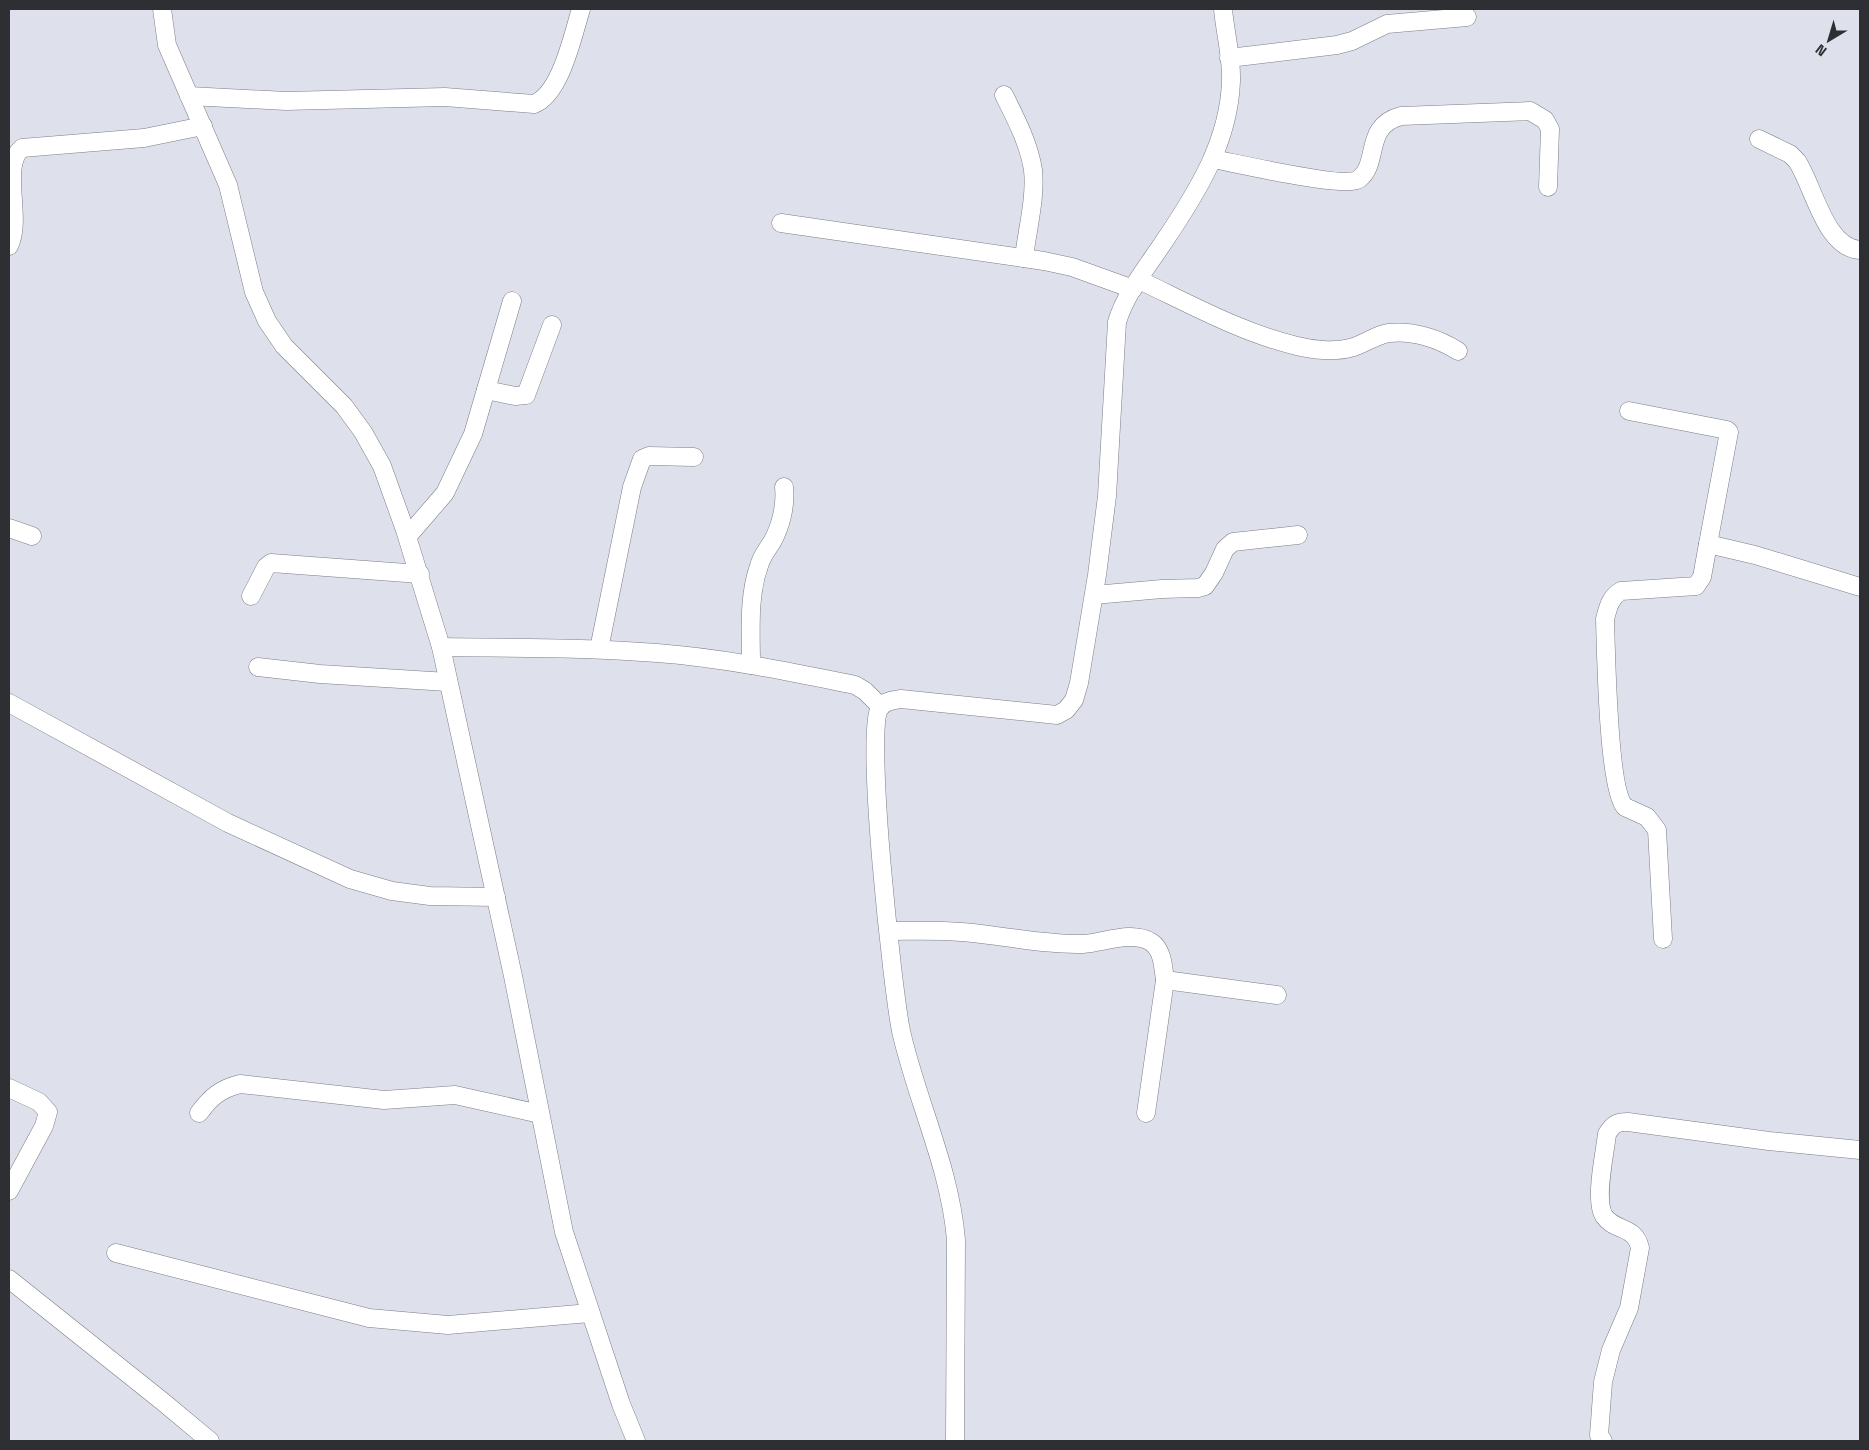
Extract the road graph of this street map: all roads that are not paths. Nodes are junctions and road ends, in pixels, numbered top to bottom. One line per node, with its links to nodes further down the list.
1 (162, 9): 6 (street)
2 (581, 9): 6 (street)
3 (1223, 9): 5 (street)
4 (1466, 17): 5 (street)
5 (1229, 58): 11 (street)
6 (189, 96): 8 (street)
7 (1004, 96): 16 (street)
8 (203, 126): 10 (street); 28 (street)
9 (1759, 139): 15 (street)
10 (11, 152): 14 (street)
11 (1213, 159): 12 (street); 17 (street)
12 (1548, 187)
13 (780, 223): 16 (street)
14 (9, 246)
15 (1860, 250)
16 (1024, 258): 17 (street)
17 (1136, 285): 20 (street); 33 (street)
18 (512, 301): 21 (street)
19 (552, 325): 21 (street)
20 (1458, 351)
21 (486, 390): 28 (street)
22 (1629, 412): 29 (street)
23 (694, 457): 35 (street)
24 (784, 487): 36 (street)
25 (9, 528): 27 (street)
26 (1298, 535): 33 (street)
27 (32, 536)
28 (408, 536): 30 (street)
29 (1708, 544): 31 (street); 43 (street)
30 (420, 574): 32 (street); 34 (street)
31 (1860, 587)
32 (251, 596)
33 (1094, 596): 40 (street)
34 (441, 647): 35 (street); 38 (street)
35 (599, 649): 36 (street)
36 (750, 665): 40 (street)
37 (258, 667): 38 (street)
38 (448, 682): 41 (street)
39 (9, 704): 41 (street)
40 (881, 706): 42 (street)
41 (496, 897): 49 (street)
42 (889, 930): 44 (street); 57 (street)
43 (1663, 939)
44 (1165, 980): 45 (street); 48 (street)
45 (1278, 994)
46 (9, 1088): 51 (street)
47 (199, 1113): 49 (street)
48 (1146, 1113)
49 (540, 1114): 54 (street)
50 (1860, 1150): 58 (street)
51 (9, 1191)
52 (116, 1253): 54 (street)
53 (9, 1279): 55 (street)
54 (590, 1313): 56 (street)
55 (210, 1441)
56 (636, 1441)
57 (955, 1441)
58 (1603, 1441)

